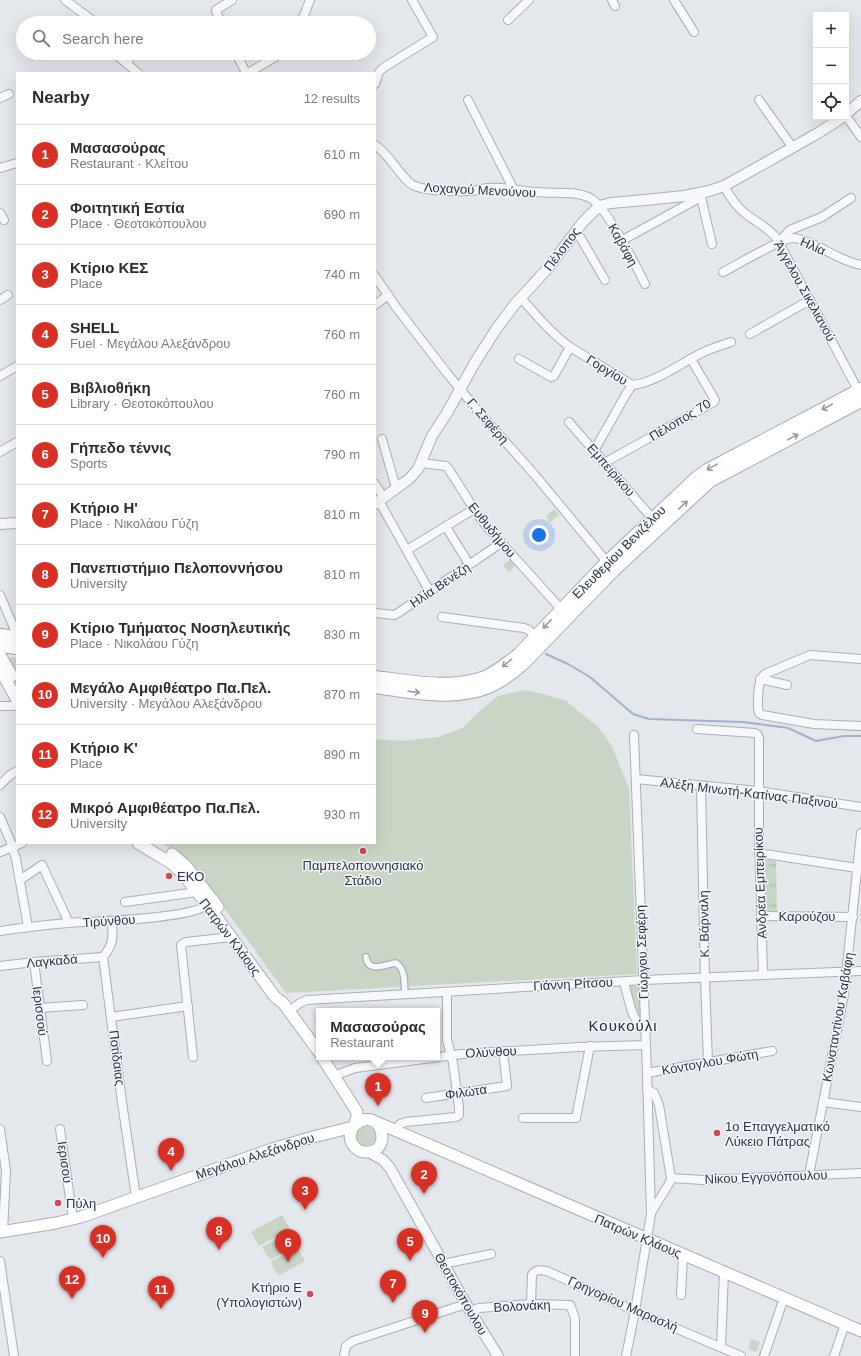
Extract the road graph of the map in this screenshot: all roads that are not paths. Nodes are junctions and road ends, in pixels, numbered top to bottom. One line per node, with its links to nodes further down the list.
1 (65, 0): 7 (street)
2 (232, 0): 8 (street)
3 (310, 0): 9 (street)
4 (412, 0): 20 (street)
5 (530, 0): 10 (street)
6 (674, 0): 11 (street)
7 (87, 16)
8 (218, 16)
9 (304, 16)
10 (508, 20)
11 (694, 32)
12 (122, 60): 16 (street)
13 (129, 60): 16 (street)
14 (240, 60): 18 (street)
15 (270, 60): 19 (street)
16 (127, 64): 17 (street)
17 (137, 72)
18 (246, 72)
19 (249, 72)
20 (376, 81)
21 (9, 94): 22 (street)
22 (0, 98)
23 (468, 100): 35 (street)
24 (759, 100): 31 (street)
25 (861, 101): 26 (street)
26 (849, 112)
27 (849, 119): 29 (street)
28 (838, 120): 31 (street, Πέλοπος)
29 (861, 137)
30 (376, 146): 35 (street, Λοχαγού Μενούνου)
31 (793, 148): 34 (street, Πέλοπος)
32 (16, 163): 33 (street)
33 (0, 168)
34 (724, 186): 36 (street, Πέλοπος); 41 (street, Άγγελου Σικελιανού)
35 (514, 190): 38 (street, Λοχαγού Μενούνου)
36 (703, 194): 38 (street, Πέλοπος); 40 (street); 42 (street)
37 (851, 198): 41 (street)
38 (600, 206): 39 (street, Πέλοπος); 40 (street, Καβάφη)
39 (576, 230): 46 (street); 50 (street, Πέλοπος)
40 (621, 241): 47 (street, Καβάφη)
41 (779, 243): 43 (street, Ηλία); 44 (street, Ηλία); 52 (street, Άγγελου Σικελιανού)
42 (712, 244)
43 (861, 265)
44 (723, 272)
45 (376, 278): 49 (street, Γ. Σεφέρη)
46 (605, 280)
47 (646, 284)
48 (8, 295): 51 (street)
49 (388, 296): 53 (street); 62 (street, Γ. Σεφέρη)
50 (521, 298): 56 (street, Γοργίου); 62 (street, Πέλοπος)
51 (0, 300)
52 (810, 300): 54 (street); 63 (street, Άγγελου Σικελιανού)
53 (376, 304)
54 (750, 334)
55 (731, 342): 58 (street, Γοργίου)
56 (570, 347): 57 (street); 61 (street, Γοργίου)
57 (519, 359)
58 (691, 359): 61 (street, Γοργίου); 70 (street, Πέλοπος 70)
59 (16, 368): 60 (street)
60 (0, 376)
61 (632, 385): 67 (street)
62 (460, 389): 69 (street, Πέλοπος); 81 (street, Γ. Σεφέρη)
63 (860, 393): 75 (main road, Ελευθερίου Βενιζέλου, one-way to 75); 101 (main road, Ελευθερίου Βενιζέλου, one-way to 63)
64 (569, 422): 67 (street, Εμπειρίκου)
65 (382, 439): 72 (street)
66 (16, 443): 68 (street)
67 (594, 451): 70 (street, Εμπειρίκου)
68 (0, 452)
69 (421, 463): 72 (street, Πέλοπος); 74 (street, Ευθυδήμου)
70 (604, 463): 75 (street, Εμπειρίκου)
71 (376, 488): 73 (street)
72 (396, 488): 73 (street, Πέλοπος)
73 (379, 501): 80 (street)
74 (474, 509): 78 (street); 79 (street, Ευθυδήμου)
75 (652, 518): 81 (main road, Ελευθερίου Βενιζέλου)
76 (16, 523): 77 (street)
77 (0, 524)
78 (446, 526): 80 (street); 82 (street)
79 (501, 543): 82 (street, Ηλία Βενέζη); 85 (street, Ευθυδήμου)
80 (407, 550): 83 (street)
81 (606, 562): 85 (main road, Ελευθερίου Βενιζέλου)
82 (470, 564): 83 (street, Ηλία Βενέζη)
83 (430, 592): 86 (street, Ηλία Βενέζη)
84 (0, 595): 88 (street)
85 (561, 609): 91 (main road, Ελευθερίου Βενιζέλου, one-way to 91)
86 (376, 613)
87 (442, 617): 91 (street)
88 (16, 634)
89 (0, 635): 90 (main road)
90 (16, 636)
91 (536, 636): 97 (main road, Ελευθερίου Βενιζέλου, one-way to 97)
92 (0, 646): 93 (main road)
93 (16, 648)
94 (0, 655): 99 (main road)
95 (861, 659): 98 (street)
96 (0, 669): 102 (main road)
97 (376, 677)
98 (760, 680): 100 (street); 105 (street)
99 (16, 683)
100 (788, 685)
101 (376, 687)
102 (16, 698)
103 (0, 706): 104 (street)
104 (16, 706)
105 (861, 726)
106 (697, 729): 112 (street, Ανδρέα Εμπειρίκου)
107 (634, 735): 109 (street, Γιώργου Σεφέρη)
108 (16, 772): 110 (street)
109 (636, 779): 111 (street, Αλέξη Μινωτή-Κατίνας Παξινού); 142 (street, Γιώργου Σεφέρη)
110 (0, 785)
111 (701, 786): 112 (street, Αλέξη Μινωτή-Κατίνας Παξινού); 141 (street, Κ. Βάρναλη)
112 (758, 791): 113 (street, Αλέξη Μινωτή-Κατίνας Παξινού); 121 (street, Ανδρέα Εμπειρίκου)
113 (861, 807)
114 (0, 817): 119 (street)
115 (861, 833): 122 (street, Κωνσταντίνου Καβάφη)
116 (20, 844): 119 (street)
117 (140, 844): 124 (main road, Πατρών Κλάους)
118 (154, 844): 126 (main road, Πατρών Κλάους)
119 (12, 847): 120 (street); 123 (street)
120 (0, 852)
121 (759, 853): 122 (street); 127 (street, Ανδρέα Εμπειρίκου)
122 (857, 868): 128 (street, Κωνσταντίνου Καβάφη)
123 (20, 880): 130 (street); 131 (street)
124 (197, 892): 125 (street); 126 (main road, Πατρών Κλάους)
125 (125, 902)
126 (210, 902): 129 (street, Τιρύνθου); 133 (main road, Πατρών Κλάους); 148 (main road, Πατρών Κλάους)
127 (761, 916): 128 (street, Καρούζου); 140 (street, Ανδρέα Εμπειρίκου)
128 (853, 917): 138 (street, Κωνσταντίνου Καβάφη)
129 (112, 922): 130 (street, Τιρύνθου); 134 (street)
130 (69, 923): 131 (street, Τιρύνθου)
131 (28, 927): 132 (street, Τιρύνθου)
132 (0, 931)
133 (231, 937): 147 (street); 148 (main road, Πατρών Κλάους)
134 (103, 957): 136 (street, Λαγκαδά); 150 (street, Ποτίδαιας)
135 (366, 957): 145 (street)
136 (34, 962): 137 (street, Λαγκαδά); 149 (street, Ιερισσού)
137 (0, 966)
138 (847, 971): 139 (street, Γιάννη Ρίτσου); 140 (street, Γιάννη Ρίτσου); 169 (street, Κωνσταντίνου Καβάφη)
139 (861, 971)
140 (763, 975): 141 (street, Γιάννη Ρίτσου)
141 (705, 978): 142 (street, Γιάννη Ρίτσου); 163 (street, Κ. Βάρναλη)
142 (644, 980): 143 (street, Γιάννη Ρίτσου); 151 (street, Γιώργου Σεφέρη)
143 (624, 982): 144 (street, Γιάννη Ρίτσου); 151 (street)
144 (447, 992): 145 (street, Γιάννη Ρίτσου); 157 (street)
145 (405, 994): 148 (street, Γιάννη Ρίτσου)
146 (83, 1005): 149 (street)
147 (188, 1006): 150 (street); 158 (street)
148 (286, 1007): 154 (main road, Πατρών Κλάους)
149 (40, 1008): 162 (street, Ιερισσού)
150 (111, 1017): 187 (street, Ποτίδαιας)
151 (646, 1029): 152 (street, Γιώργου Σεφέρη)
152 (646, 1045): 153 (street, Ολύνθου); 165 (street, Γιώργου Σεφέρη)
153 (590, 1046): 155 (street, Ολύνθου); 171 (street)
154 (316, 1048)
155 (503, 1051): 157 (street, Ολύνθου); 167 (street, Φιλώτα)
156 (772, 1051): 163 (street, Κόντογλου Φώτη)
157 (451, 1055): 159 (street, Ολύνθου); 167 (street)
158 (193, 1056)
159 (440, 1056)
160 (325, 1060): 164 (main road)
161 (414, 1060): 164 (street, Ολύνθου)
162 (47, 1061)
163 (708, 1062): 165 (street, Κόντογλου Φώτη)
164 (335, 1071): 172 (main road); 173 (main road)
165 (647, 1073): 166 (street, Γιώργου Σεφέρη)
166 (648, 1089): 186 (street); 188 (street, Γιώργου Σεφέρη)
167 (457, 1093): 168 (street, Φιλώτα); 176 (street)
168 (426, 1098)
169 (823, 1102): 170 (street); 185 (street, Κωνσταντίνου Καβάφη)
170 (861, 1107)
171 (523, 1118)
172 (374, 1122): 173 (main road); 176 (main road); 178 (main road)
173 (354, 1126): 177 (main road, Μεγάλου Αλεξάνδρου); 181 (main road)
174 (0, 1129): 180 (street)
175 (60, 1129): 189 (street, Ιερισού)
176 (395, 1131): 179 (main road)
177 (326, 1134): 181 (main road); 187 (main road, Μεγάλου Αλεξάνδρου)
178 (382, 1141): 179 (main road); 182 (main road); 183 (street)
179 (416, 1141): 191 (main road, Πατρών Κλάους)
180 (1, 1142): 190 (street)
181 (353, 1145): 182 (main road)
182 (369, 1152): 183 (street)
183 (390, 1168): 195 (street, Θεοτοκόπουλου)
184 (861, 1173): 185 (street, Νίκου Εγγονόπουλου)
185 (809, 1175): 186 (street, Νίκου Εγγονόπουλου)
186 (671, 1178): 188 (street)
187 (136, 1197): 189 (main road, Μεγάλου Αλεξάνδρου)
188 (651, 1214): 191 (street, Γιώργου Σεφέρη)
189 (73, 1219): 190 (main road, Μεγάλου Αλεξάνδρου)
190 (1, 1232)
191 (647, 1240): 193 (main road, Πατρών Κλάους); 201 (street, Γιώργου Σεφέρη)
192 (491, 1254): 195 (street)
193 (683, 1256): 196 (main road, Πατρών Κλάους); 197 (street)
194 (0, 1261): 205 (street)
195 (443, 1264): 200 (street, Θεοτοκόπουλου)
196 (724, 1273): 198 (main road, Πατρών Κλάους); 204 (street)
197 (681, 1295)
198 (784, 1298): 202 (main road, Πατρών Κλάους); 211 (street)
199 (531, 1304): 200 (street, Βολονάκη); 201 (street, Γρηγορίου Μαρασλή); 208 (street, Βολονάκη)
200 (468, 1308): 206 (street, Βολονάκη); 207 (street, Θεοτοκόπουλου)
201 (635, 1311): 204 (street, Γρηγορίου Μαρασλή); 209 (street, Γιώργου Σεφέρη)
202 (845, 1324): 203 (main road, Πατρών Κλάους); 212 (street)
203 (861, 1331)
204 (721, 1347): 210 (street, Γρηγορίου Μαρασλή)
205 (14, 1356)
206 (344, 1356)
207 (498, 1356)
208 (575, 1356)
209 (626, 1356)
210 (741, 1356)
211 (764, 1356)
212 (834, 1356)

